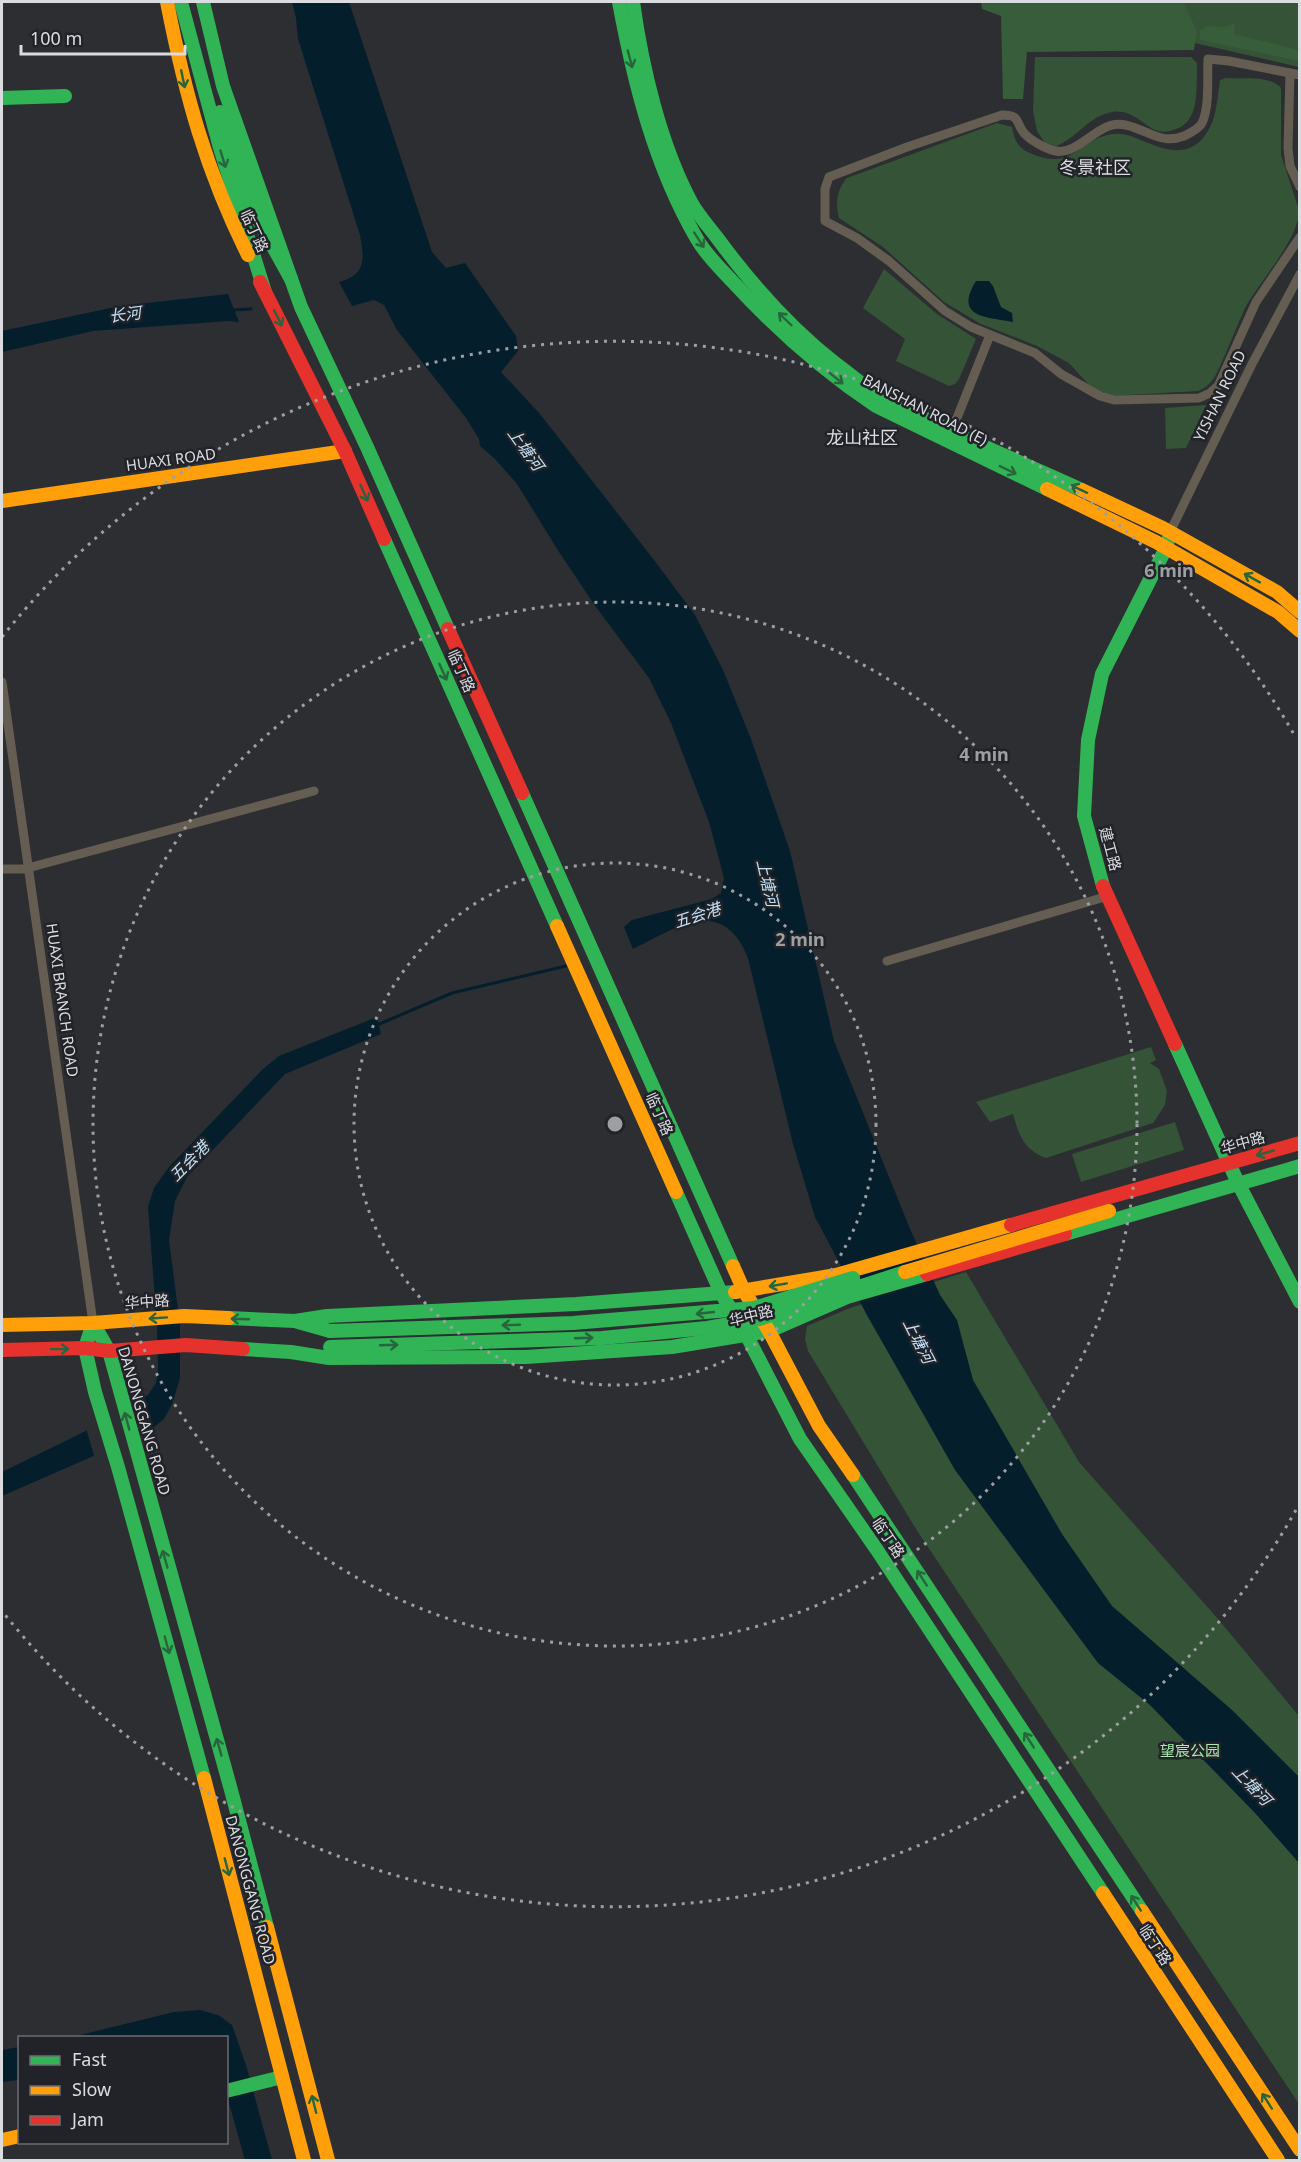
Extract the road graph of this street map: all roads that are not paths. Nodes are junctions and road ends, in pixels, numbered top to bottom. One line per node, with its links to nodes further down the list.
1 (167, 2): 14 (main road, 临丁路, one-way to 14)
2 (181, 2): 14 (main road, one-way to 14)
3 (190, 2): 13 (main road)
4 (203, 2): 13 (main road, 临丁路)
5 (620, 2): 16 (main road, BANSHAN ROAD (E), one-way to 16)
6 (633, 2): 16 (main road, BANSHAN ROAD (E), one-way to 6)
7 (1295, 74): 10 (street); 15 (street)
8 (65, 96): 9 (main road)
9 (2, 98)
10 (1299, 187)
11 (1299, 237): 15 (street)
12 (1299, 274): 19 (street, YISHAN ROAD)
13 (291, 279): 36 (main road, 临丁路)
14 (265, 292): 17 (main road, 临丁路, one-way to 17)
15 (990, 335): 16 (street)
16 (949, 435): 19 (main road, BANSHAN ROAD (E), one-way to 16); 20 (main road, BANSHAN ROAD (E), one-way to 20)
17 (345, 451): 18 (main road, HUAXI ROAD); 37 (main road, 临丁路, one-way to 37)
18 (2, 501)
19 (1170, 532): 20 (main road, 建工路); 21 (main road, BANSHAN ROAD (E), one-way to 19)
20 (1166, 548): 22 (main road, BANSHAN ROAD (E)); 27 (main road, 建工路)
21 (1299, 612)
22 (1299, 631)
23 (2, 682): 25 (street, HUAXI BRANCH ROAD)
24 (314, 791): 25 (street)
25 (28, 868): 26 (street); 40 (street, HUAXI BRANCH ROAD)
26 (2, 869)
27 (1108, 896): 28 (street); 30 (main road, 建工路)
28 (886, 961)
29 (1299, 1143): 30 (main road, 华中路, one-way to 30)
30 (1230, 1163): 32 (main road, 华中路); 33 (main road, 建工路)
31 (1299, 1166): 33 (main road, 华中路)
32 (1195, 1173): 35 (main road, 华中路); 36 (main road, 华中路, one-way to 36)
33 (1239, 1183): 34 (main road, 华中路); 38 (main road)
34 (1200, 1194): 35 (main road, 华中路); 42 (main road, 华中路)
35 (1107, 1208): 39 (main road, 华中路, one-way to 39, bridge); 47 (main road, 华中路, one-way to 35, bridge)
36 (744, 1291): 37 (main road, 华中路); 42 (main road, 临丁路)
37 (721, 1293): 39 (main road, 华中路); 43 (main road, 临丁路)
38 (1299, 1302)
39 (296, 1321): 40 (main road, 华中路, one-way to 40)
40 (93, 1323): 41 (main road, 华中路); 44 (main road); 46 (main road, DANONGGANG ROAD)
41 (2, 1325)
42 (769, 1331): 43 (main road, 华中路); 52 (main road, 临丁路, one-way to 42)
43 (747, 1336): 47 (main road, 华中路); 55 (main road, 临丁路)
44 (85, 1348): 45 (main road, 华中路, one-way to 44); 46 (main road, 华中路); 48 (main road, DANONGGANG ROAD, one-way to 48)
45 (2, 1350)
46 (109, 1351): 47 (main road, 华中路); 54 (main road, DANONGGANG ROAD, one-way to 46)
47 (291, 1353)
48 (282, 2077): 49 (main road); 53 (main road, DANONGGANG ROAD)
49 (228, 2091)
50 (18, 2136): 51 (main road)
51 (2, 2140)
52 (1299, 2150)
53 (304, 2160)
54 (328, 2160)
55 (1278, 2160)

